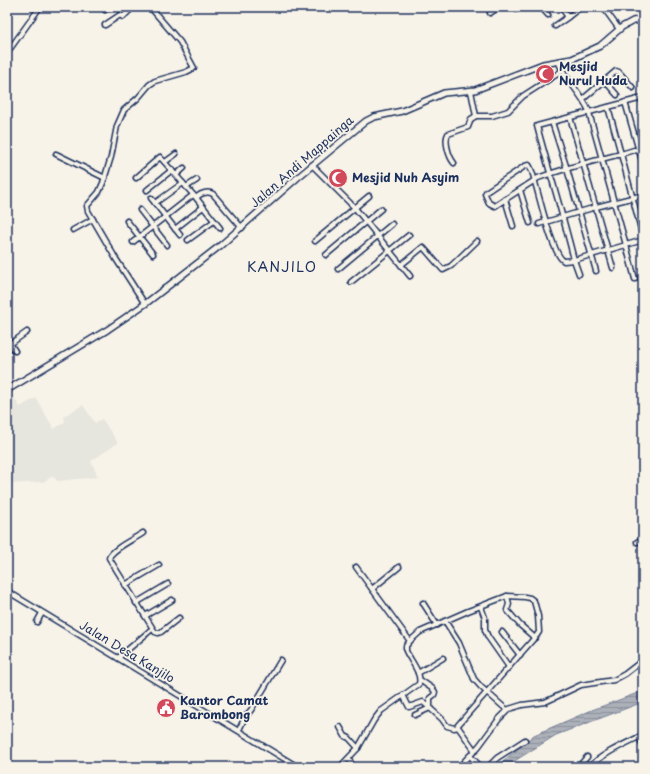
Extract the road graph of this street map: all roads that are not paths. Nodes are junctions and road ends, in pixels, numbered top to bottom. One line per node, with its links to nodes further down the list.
1 (40, 7): 19 (street)
2 (109, 7): 11 (street)
3 (134, 7): 4 (street); 16 (street)
4 (140, 7)
5 (150, 7): 49 (street)
6 (500, 7): 12 (street)
7 (541, 7): 13 (street)
8 (561, 7): 14 (street)
9 (581, 7): 14 (street)
10 (603, 7): 18 (street)
11 (105, 10)
12 (490, 13)
13 (548, 15)
14 (568, 17): 17 (street)
15 (643, 20): 18 (main road, Jalan Andi Mappainga)
16 (105, 25)
17 (555, 26)
18 (619, 29): 20 (main road, Jalan Andi Mappainga)
19 (7, 53)
20 (558, 61): 21 (street); 24 (main road, Jalan Andi Mappainga)
21 (562, 72): 26 (street); 31 (street)
22 (605, 81): 23 (street); 25 (street); 26 (street)
23 (633, 88)
24 (471, 91): 31 (street); 43 (main road, Jalan Andi Mappainga)
25 (617, 95)
26 (583, 100): 30 (street)
27 (625, 102): 28 (street); 29 (street); 34 (street)
28 (643, 102)
29 (608, 107): 30 (street); 37 (street)
30 (589, 112): 32 (street); 38 (street)
31 (476, 116): 40 (street)
32 (570, 116): 33 (street); 41 (street)
33 (552, 122): 45 (street); 48 (street)
34 (641, 150): 37 (street); 42 (street)
35 (56, 154): 49 (street)
36 (176, 154): 39 (street)
37 (621, 154): 38 (street); 60 (street)
38 (603, 159): 41 (street); 64 (street)
39 (165, 162): 46 (street); 50 (street)
40 (454, 163)
41 (584, 164): 45 (street); 67 (street)
42 (643, 164)
43 (312, 165): 68 (street); 85 (main road, Jalan Andi Mappainga)
44 (184, 168): 47 (street)
45 (567, 169): 48 (street); 71 (street)
46 (172, 170): 47 (street); 55 (street)
47 (176, 174): 53 (street)
48 (551, 174): 52 (street); 73 (street)
49 (105, 178): 74 (street)
50 (136, 178)
51 (197, 180): 54 (street)
52 (535, 180): 56 (street); 62 (street); 78 (street)
53 (182, 183): 54 (street); 65 (street)
54 (186, 187): 57 (street)
55 (147, 190)
56 (520, 190): 62 (street); 79 (street)
57 (193, 195): 63 (street); 72 (street)
58 (643, 195): 60 (street)
59 (369, 196): 68 (street)
60 (633, 197): 64 (street); 92 (street)
61 (151, 198): 65 (street)
62 (505, 199): 82 (street)
63 (197, 200): 66 (street); 85 (street)
64 (614, 202): 67 (street); 99 (street)
65 (155, 203): 72 (street)
66 (203, 207): 76 (street); 86 (street)
67 (596, 207): 71 (street); 101 (street)
68 (355, 208): 77 (street); 94 (street)
69 (381, 209): 77 (street)
70 (140, 210): 83 (street)
71 (579, 212): 73 (street); 104 (street)
72 (166, 216): 83 (street); 86 (street)
73 (563, 217): 78 (street); 105 (street)
74 (93, 219): 87 (street); 114 (street)
75 (127, 221): 91 (street)
76 (214, 221): 84 (street); 93 (street)
77 (366, 222): 90 (street); 103 (street)
78 (546, 222): 81 (street); 105 (street)
79 (530, 223)
80 (392, 224): 90 (street)
81 (539, 224)
82 (513, 226)
83 (153, 227): 91 (street); 98 (street)
84 (220, 228)
85 (242, 228): 114 (main road, Jalan Andi Mappainga)
86 (175, 229): 88 (street)
87 (73, 230)
88 (180, 235)
89 (409, 235): 100 (street)
90 (378, 236): 100 (street); 108 (street)
91 (139, 237): 97 (street); 102 (street)
92 (643, 237)
93 (188, 240)
94 (315, 240)
95 (643, 240): 99 (street)
96 (477, 241): 106 (street)
97 (134, 242)
98 (166, 245)
99 (626, 245): 101 (street); 112 (street)
100 (389, 251): 106 (street); 113 (street)
101 (608, 251): 104 (street); 107 (street)
102 (153, 254)
103 (326, 254)
104 (592, 256): 105 (street); 109 (street)
105 (574, 260): 110 (street)
106 (401, 265): 111 (street)
107 (613, 268)
108 (338, 269)
109 (596, 271)
110 (579, 274)
111 (410, 276)
112 (635, 279)
113 (351, 282)
114 (145, 304): 119 (main road, Jalan Andi Mappainga)
115 (27, 332): 117 (street)
116 (7, 339): 117 (street)
117 (10, 344): 118 (street)
118 (15, 351)
119 (7, 390)
120 (143, 533): 127 (street)
121 (643, 539): 122 (street)
122 (637, 542)
123 (159, 565): 127 (street)
124 (356, 566): 128 (street)
125 (399, 567): 128 (street)
126 (168, 584): 132 (street)
127 (125, 585): 132 (street)
128 (372, 589): 144 (street)
129 (7, 591): 135 (street, Jalan Desa Kanjilo)
130 (507, 596): 134 (street); 143 (street); 143 (street)
131 (172, 600): 136 (street)
132 (136, 603): 136 (street)
133 (423, 603): 140 (street)
134 (481, 607): 138 (street); 150 (street)
135 (42, 613): 139 (street); 146 (street, Jalan Desa Kanjilo)
136 (144, 616): 141 (street)
137 (179, 618): 141 (street)
138 (445, 621): 140 (street); 153 (street)
139 (37, 622)
140 (437, 625): 144 (street)
141 (152, 629): 146 (street)
142 (502, 632): 145 (street)
143 (535, 638): 145 (street)
144 (410, 641): 151 (street)
145 (520, 655): 150 (street)
146 (118, 658): 160 (street, Jalan Desa Kanjilo)
147 (443, 658): 151 (street)
148 (281, 660): 160 (street)
149 (643, 660): 156 (street)
150 (509, 668): 153 (street)
151 (418, 673): 152 (street)
152 (420, 680): 154 (street); 155 (street)
153 (487, 693): 156 (street); 159 (street)
154 (403, 695): 155 (street); 164 (street)
155 (430, 708): 157 (street); 159 (street)
156 (507, 710): 165 (street)
157 (415, 715)
158 (340, 727): 164 (street)
159 (458, 727): 165 (street)
160 (239, 730): 169 (street, Jalan Desa Kanjilo)
161 (641, 736): 163 (street); 176 (street)
162 (525, 740): 174 (street)
163 (643, 746)
164 (358, 748): 168 (street)
165 (474, 752): 166 (street)
166 (470, 756): 172 (street); 173 (street)
167 (587, 757): 175 (street)
168 (349, 759): 170 (street); 171 (street)
169 (296, 767)
170 (340, 767)
171 (353, 767)
172 (460, 767)
173 (481, 767)
174 (488, 767)
175 (581, 767)
176 (590, 767)

